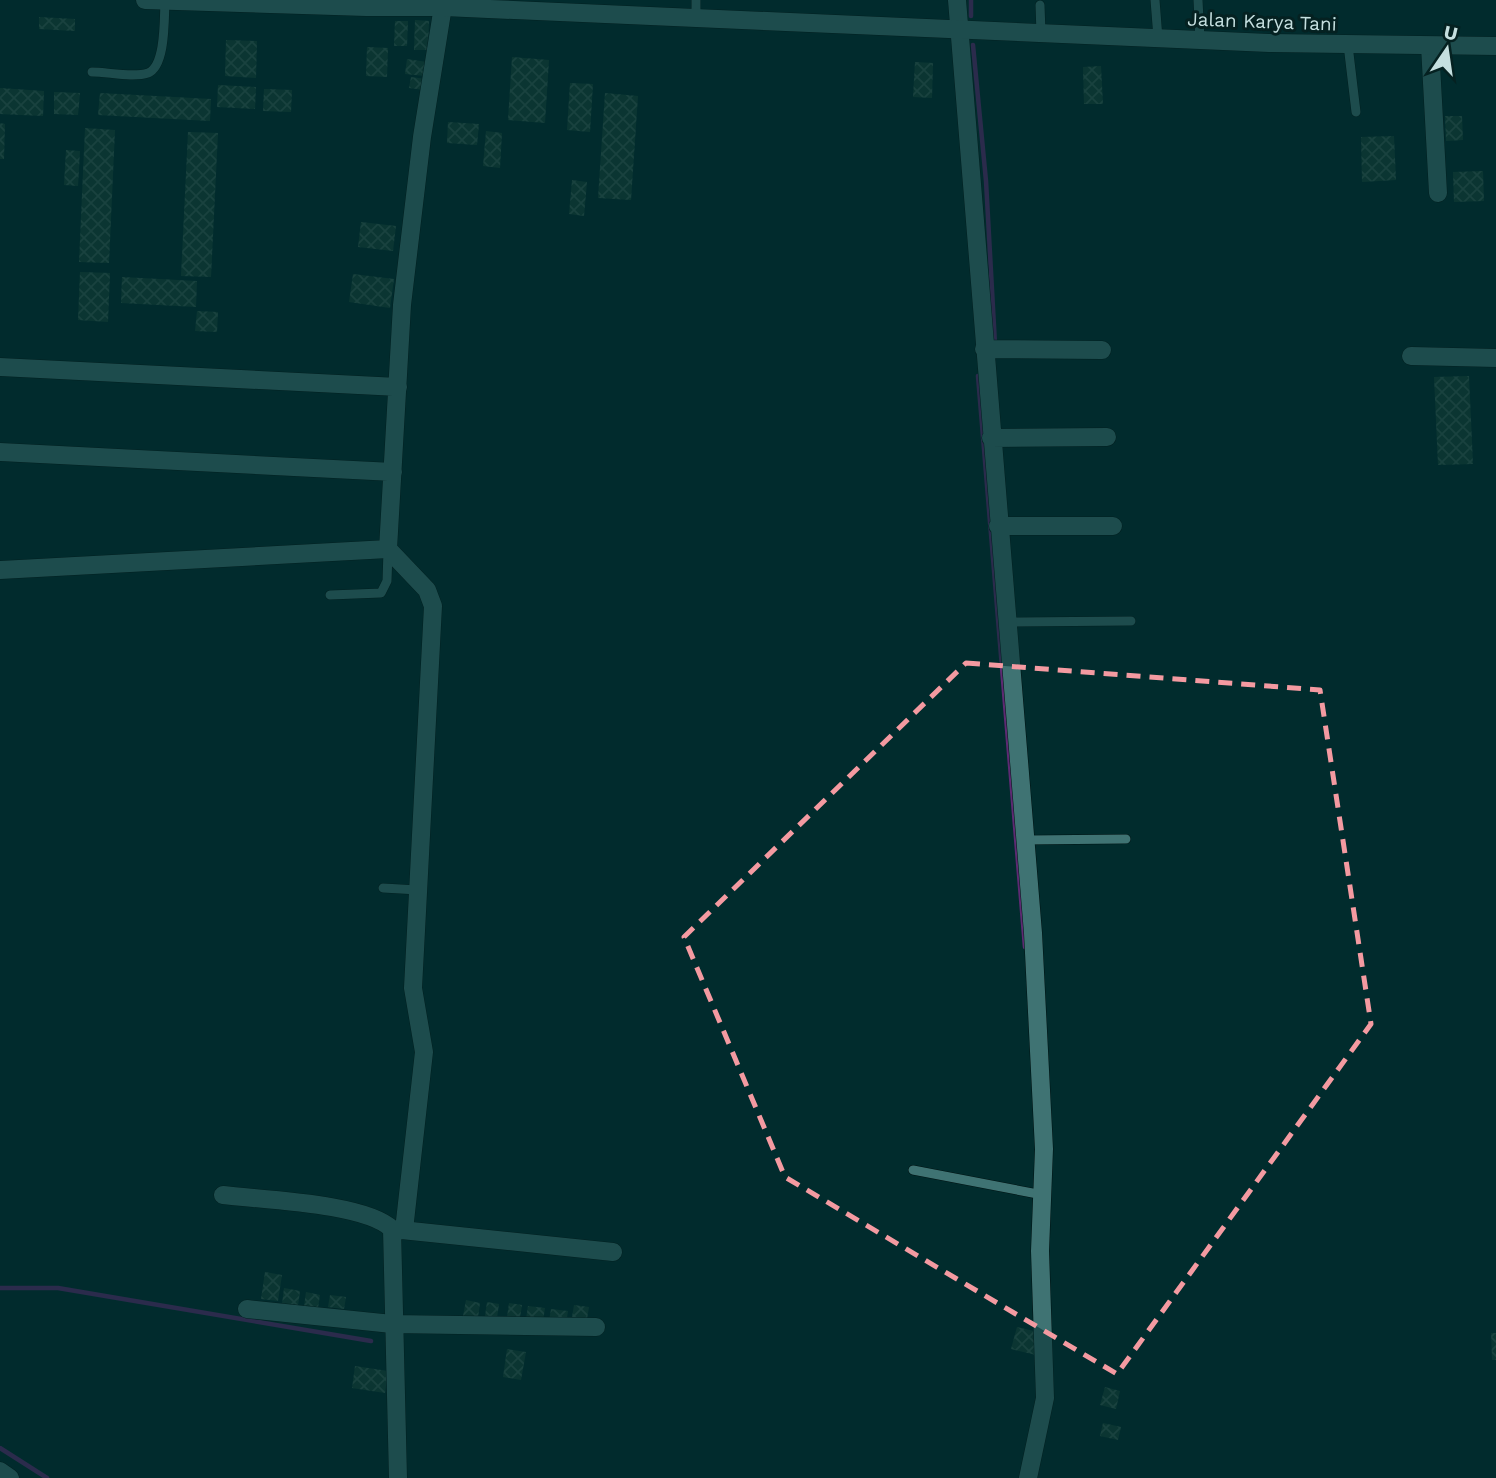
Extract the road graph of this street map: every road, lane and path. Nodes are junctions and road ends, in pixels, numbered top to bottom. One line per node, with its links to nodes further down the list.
1 (145, 0): 6 (street, Jalan Karya Tani)
2 (696, 0): 11 (lane)
3 (957, 0): 12 (street)
4 (1155, 0): 14 (lane)
5 (1198, 0): 15 (lane)
6 (165, 1): 8 (street, Jalan Karya Tani); 19 (lane)
7 (444, 3): 8 (street, Jalan Karya Tani); 9 (street, Jalan Karya Tani); 27 (street)
8 (366, 4)
9 (501, 5): 11 (street, Jalan Karya Tani)
10 (1040, 5): 13 (lane)
11 (696, 20): 12 (street, Jalan Karya Tani)
12 (959, 30): 13 (street, Jalan Karya Tani); 22 (street)
13 (1041, 33): 14 (street, Jalan Karya Tani)
14 (1158, 38): 15 (street, Jalan Karya Tani)
15 (1200, 40): 16 (street, Jalan Karya Tani)
16 (1348, 45): 17 (street, Jalan Karya Tani); 20 (lane)
17 (1430, 46): 18 (street, Jalan Karya Tani); 21 (street)
18 (1496, 46)
19 (92, 72)
20 (1356, 112)
21 (1438, 193)
22 (984, 349): 23 (street); 29 (street)
23 (1102, 350)
24 (1411, 356): 25 (street)
25 (1496, 358)
26 (0, 367): 27 (street)
27 (397, 387): 31 (street)
28 (1107, 437): 29 (street)
29 (991, 438): 32 (street)
30 (0, 452): 31 (street)
31 (393, 472): 34 (street)
32 (998, 526): 33 (street); 38 (street)
33 (1114, 526)
34 (388, 549): 35 (street); 36 (lane); 42 (street)
35 (0, 570)
36 (330, 595)
37 (1130, 621): 38 (lane)
38 (1008, 622): 40 (street)
39 (1126, 839): 40 (lane)
40 (1026, 840): 45 (street)
41 (383, 888): 42 (lane)
42 (418, 890): 46 (street)
43 (913, 1170): 45 (lane)
44 (223, 1195): 46 (street)
45 (1043, 1195): 54 (street)
46 (398, 1229): 47 (street); 49 (street)
47 (613, 1252)
48 (247, 1309): 49 (street)
49 (392, 1324): 50 (street); 53 (street)
50 (596, 1327)
51 (0, 1471): 52 (street)
52 (10, 1478)
53 (398, 1478)
54 (1028, 1478)

